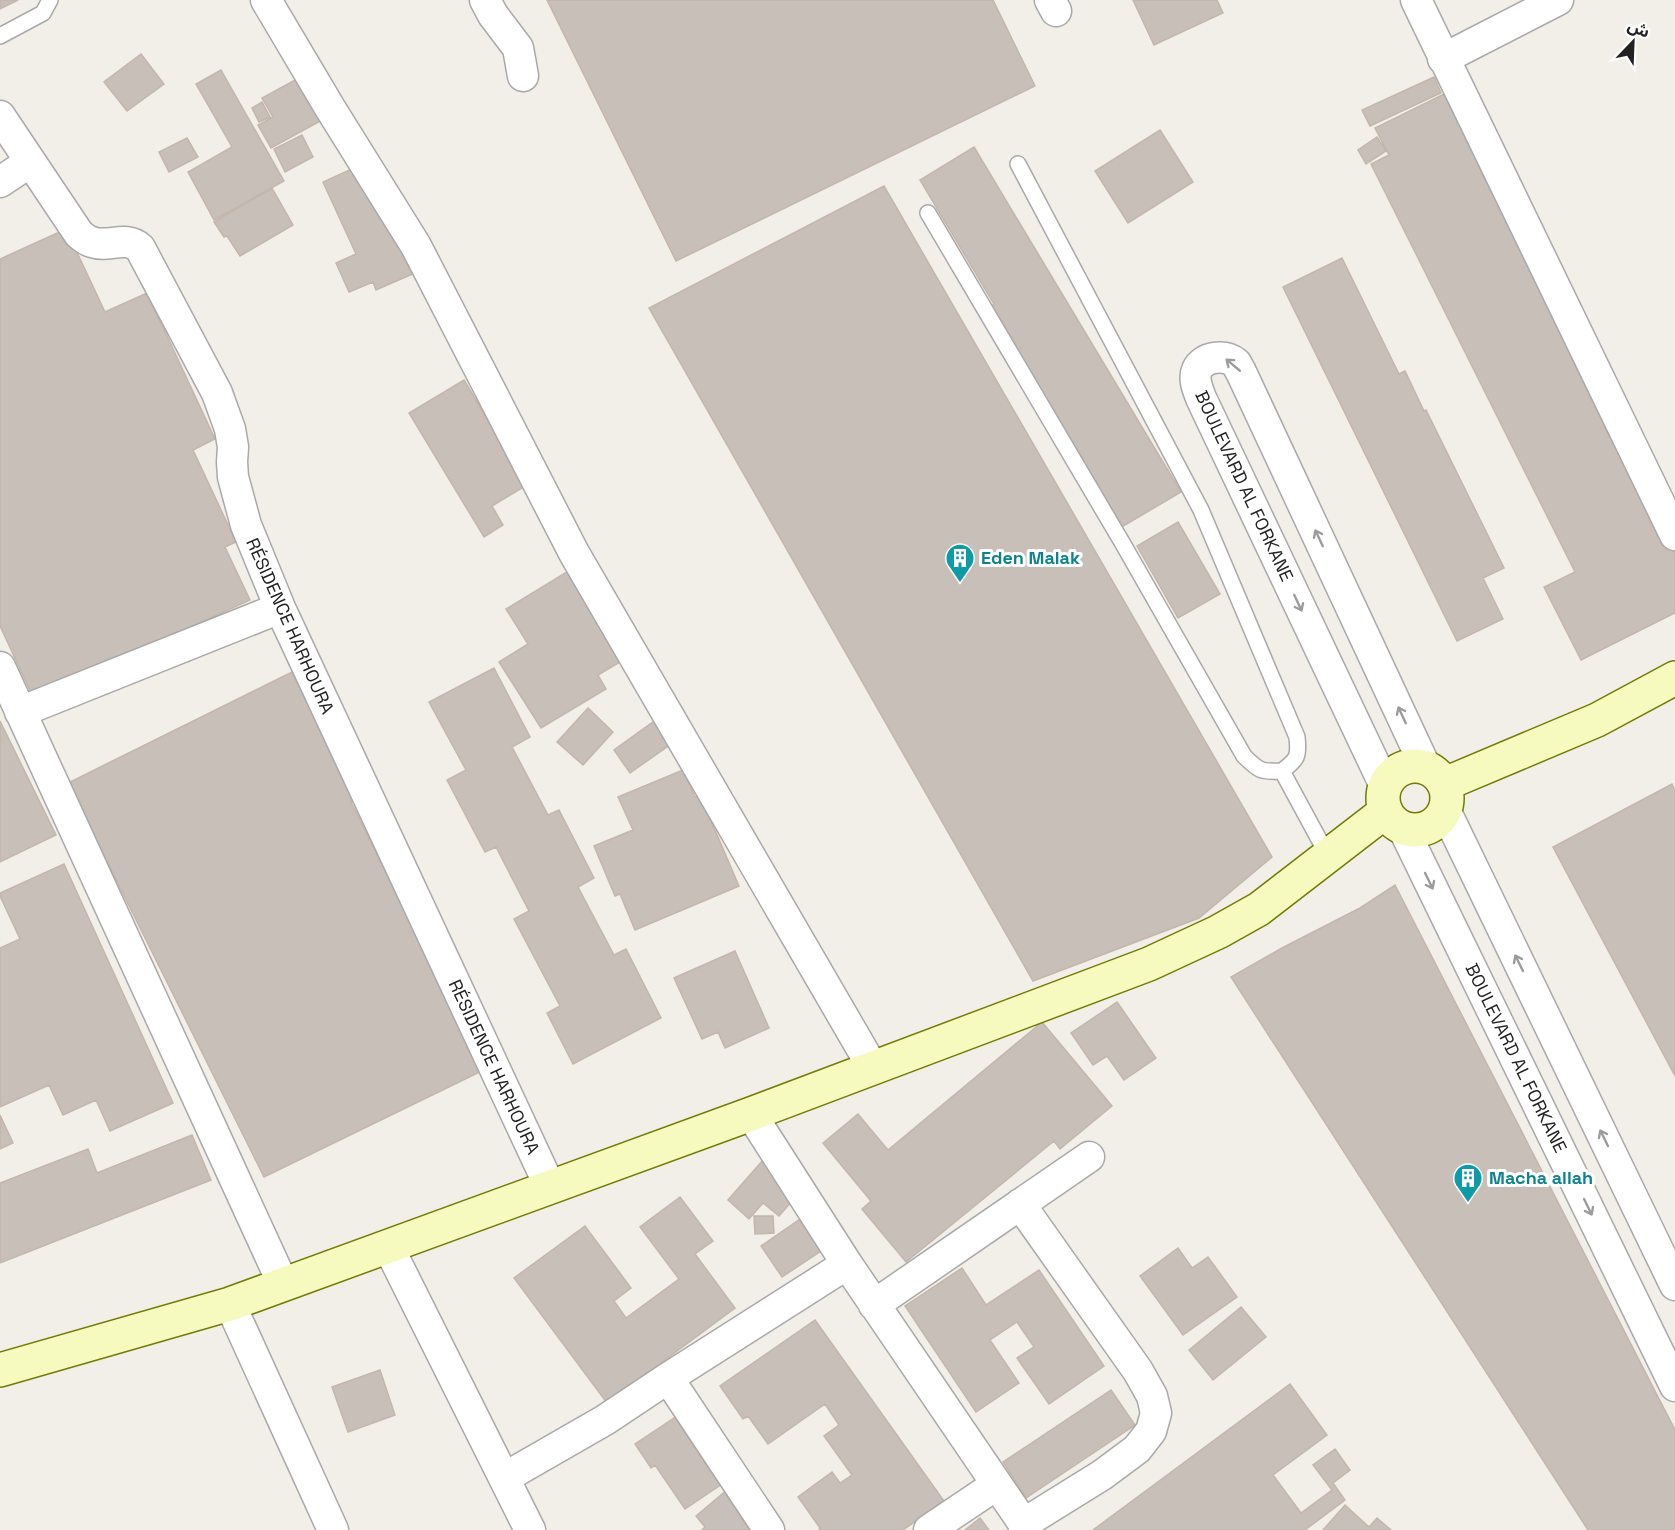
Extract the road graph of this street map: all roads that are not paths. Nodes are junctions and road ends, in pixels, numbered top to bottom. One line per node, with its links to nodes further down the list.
1 (50, 0): 6 (lane)
2 (266, 0): 23 (street)
3 (485, 0): 8 (street)
4 (1416, 0): 7 (street)
5 (1558, 0): 7 (street)
6 (0, 36)
7 (1443, 59): 14 (street)
8 (523, 76)
9 (0, 116): 10 (street, RÉSIDENCE HARHOURA)
10 (30, 162): 12 (street); 15 (street, RÉSIDENCE HARHOURA)
11 (1018, 164): 19 (lane)
12 (0, 182)
13 (928, 213): 19 (lane)
14 (1675, 535)
15 (280, 608): 18 (street); 26 (street, RÉSIDENCE HARHOURA)
16 (0, 667): 18 (street)
17 (1675, 678): 20 (street)
18 (20, 712): 30 (street)
19 (1282, 771): 22 (lane)
20 (1439, 787): 21 (street); 21 (street); 21 (street, BOULEVARD AL FORKANE, one-way to 21); 31 (street, BOULEVARD AL FORKANE, one-way to 20)
21 (1391, 809): 22 (street); 36 (street, BOULEVARD AL FORKANE, one-way to 36)
22 (1328, 856): 23 (street)
23 (873, 1068): 24 (street)
24 (751, 1114): 26 (street); 29 (street)
25 (1089, 1157): 27 (street)
26 (550, 1187): 28 (street)
27 (1020, 1204): 33 (street); 39 (street)
28 (388, 1246): 30 (street); 37 (street)
29 (847, 1264): 33 (street); 35 (street)
30 (283, 1284): 32 (street)
31 (1675, 1285)
32 (230, 1304): 34 (street); 40 (street)
33 (874, 1305): 38 (street)
34 (0, 1370)
35 (668, 1378): 37 (street); 42 (street)
36 (1675, 1386)
37 (504, 1479): 41 (street)
38 (996, 1485): 39 (street); 43 (street)
39 (1025, 1527)
40 (333, 1530)
41 (530, 1530)
42 (769, 1530)
43 (929, 1530)

